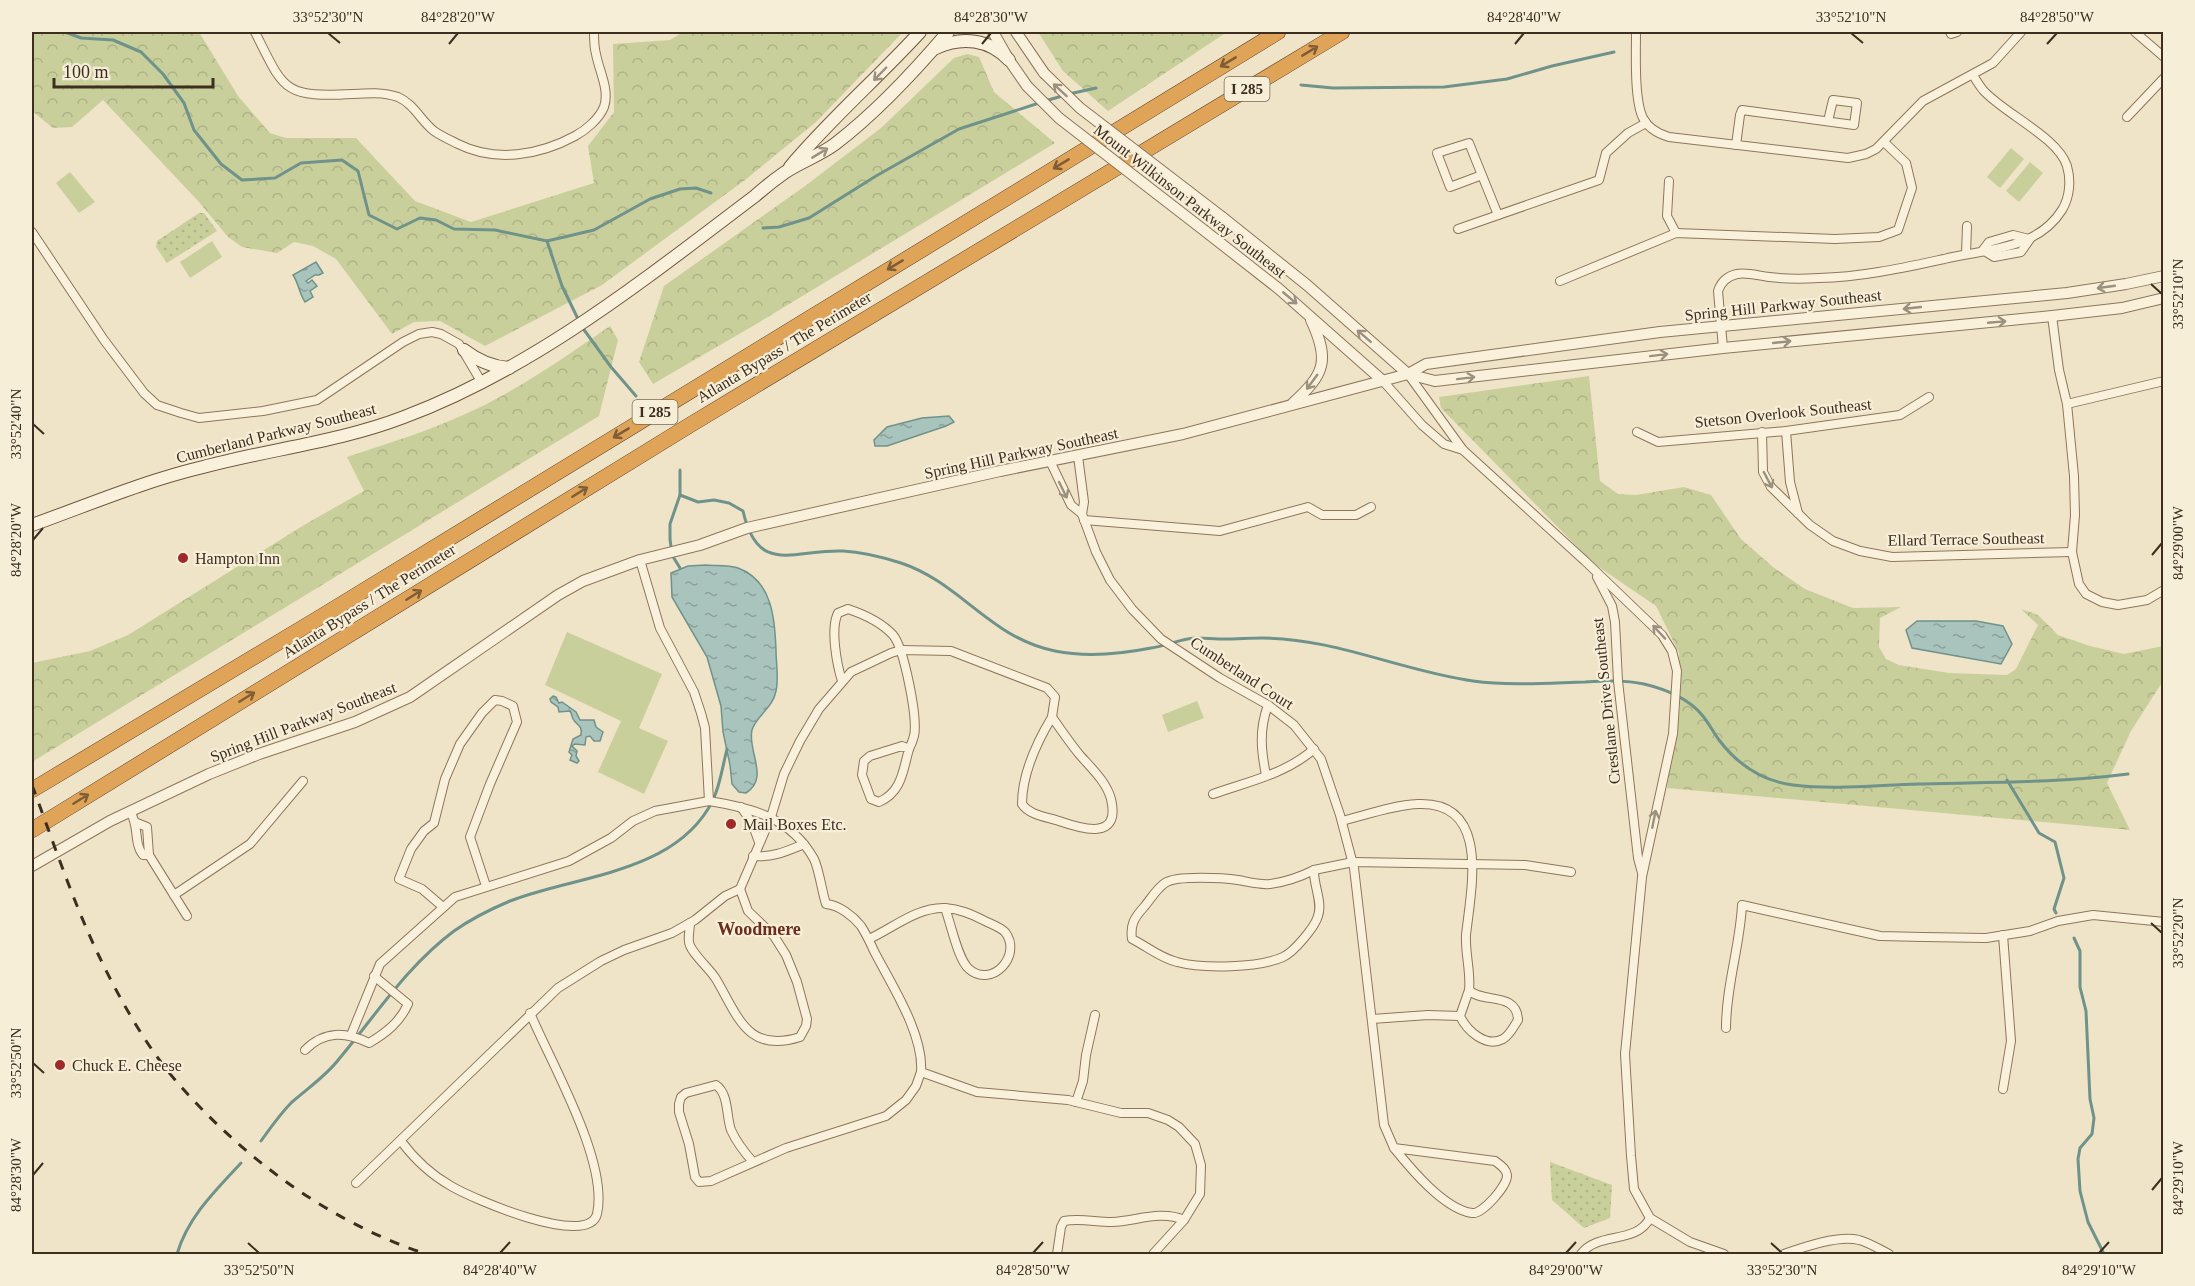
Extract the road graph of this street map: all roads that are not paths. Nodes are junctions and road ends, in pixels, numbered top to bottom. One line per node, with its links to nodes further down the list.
1 (255, 32): 2 (street)
2 (594, 32)
3 (920, 32): 25 (main road, Cumberland Parkway Southeast, one-way to 25)
4 (948, 32): 15 (main road, Cumberland Parkway Southeast)
5 (993, 32): 17 (street, Mount Wilkinson Parkway Southeast)
6 (1016, 32): 45 (street, Mount Wilkinson Parkway Southeast, one-way to 6, bridge)
7 (1278, 32): 74 (highway, Atlanta Bypass / The Perimeter / I 285, one-way to 74)
8 (1342, 32): 81 (highway, Atlanta Bypass / The Perimeter / I 285, one-way to 8)
9 (1636, 32): 22 (street)
10 (1950, 32): 11 (street)
11 (1957, 32)
12 (2021, 32): 14 (street)
13 (2135, 32): 16 (street)
14 (2012, 36): 18 (street)
15 (933, 50): 17 (main road); 25 (main road, Cumberland Parkway Southeast, one-way to 15)
16 (2163, 57)
17 (1009, 60): 39 (street, Mount Wilkinson Parkway Southeast, one-way to 39, bridge)
18 (1973, 75): 23 (street); 33 (street)
19 (2163, 78): 20 (street)
20 (2127, 117)
21 (1828, 121): 24 (street)
22 (1646, 123): 24 (street); 28 (street)
23 (1884, 142): 24 (street); 32 (street)
24 (1736, 145)
25 (785, 172): 44 (main road, Cumberland Parkway Southeast)
26 (1482, 175): 26 (street); 28 (street)
27 (1669, 181): 32 (street)
28 (1498, 215): 30 (street)
29 (1967, 226): 35 (street)
30 (1458, 229)
31 (32, 232): 43 (street)
32 (1676, 233): 37 (street)
33 (2030, 239): 34 (street); 34 (street)
34 (1983, 250): 35 (street)
35 (1966, 254): 41 (street)
36 (2163, 276): 41 (street, Spring Hill Parkway Southeast, one-way to 41)
37 (1560, 281)
38 (2163, 298): 40 (street, Spring Hill Parkway Southeast)
39 (1309, 314): 46 (street, Mount Wilkinson Parkway Southeast); 51 (street, one-way to 51)
40 (2052, 316): 42 (street, Spring Hill Parkway Southeast, one-way to 40); 50 (street)
41 (1721, 327): 42 (street); 45 (street, Spring Hill Parkway Southeast)
42 (1724, 348): 45 (street, Spring Hill Parkway Southeast, one-way to 42)
43 (464, 350): 44 (main road); 48 (street)
44 (509, 368): 48 (main road, Cumberland Parkway Southeast)
45 (1408, 375): 46 (street, Spring Hill Parkway Southeast); 55 (street)
46 (1383, 381): 51 (street, Spring Hill Parkway Southeast); 55 (street)
47 (2163, 381): 50 (street)
48 (482, 383): 61 (main road, Cumberland Parkway Southeast)
49 (1929, 397): 52 (street, Stetson Overlook Southeast)
50 (2067, 404): 62 (street)
51 (1291, 405): 56 (street, Spring Hill Parkway Southeast)
52 (1785, 431): 54 (street, Stetson Overlook Southeast); 59 (street)
53 (1637, 432): 54 (street, Stetson Overlook Southeast)
54 (1762, 432): 59 (street, Ellard Terrace Southeast, one-way to 59)
55 (1463, 450): 64 (street)
56 (1078, 456): 57 (street, Spring Hill Parkway Southeast); 60 (street, Cumberland Court)
57 (1050, 461): 60 (street, Cumberland Court, one-way to 60); 63 (street, Spring Hill Parkway Southeast)
58 (1371, 507): 60 (street)
59 (1800, 516): 62 (street, Ellard Terrace Southeast)
60 (1083, 517): 68 (street, Cumberland Court)
61 (32, 524)
62 (2072, 552): 65 (street)
63 (640, 560): 76 (street); 78 (street, Spring Hill Parkway Southeast)
64 (1585, 561): 90 (street, Crestlane Drive Southeast); 90 (street, Crestlane Drive Southeast, one-way to 64)
65 (2163, 590)
66 (901, 650): 67 (street); 67 (street); 69 (street); 70 (street)
67 (842, 681): 79 (street)
68 (1268, 705): 71 (street, Cumberland Court); 72 (street)
69 (1052, 717): 69 (street)
70 (909, 749): 70 (street)
71 (1314, 749): 72 (street); 80 (street, Cumberland Court)
72 (1266, 775): 75 (street)
73 (303, 781): 93 (street)
74 (32, 790)
75 (1213, 794)
76 (709, 801): 77 (street); 91 (street)
77 (741, 807): 79 (street); 82 (street)
78 (130, 812): 87 (street, Spring Hill Parkway Southeast); 93 (street)
79 (771, 817): 82 (street); 83 (street)
80 (1342, 821): 85 (street, Cumberland Court); 86 (street)
81 (32, 830)
82 (759, 843): 84 (street)
83 (804, 844): 84 (street); 100 (street)
84 (753, 856): 92 (street)
85 (1353, 862): 86 (street); 88 (street); 106 (street, Cumberland Court)
86 (1472, 864): 89 (street); 102 (street)
87 (32, 866)
88 (1314, 870): 88 (street)
89 (1571, 872)
90 (1642, 877): 117 (street, Crestlane Drive Southeast)
91 (486, 886): 94 (street); 94 (street)
92 (740, 890): 98 (street); 98 (street)
93 (174, 895): 96 (street)
94 (443, 907): 101 (street)
95 (945, 908): 95 (street); 100 (street)
96 (187, 916)
97 (2163, 922): 99 (street)
98 (690, 923): 103 (street)
99 (2003, 935): 107 (street); 111 (street)
100 (869, 939): 110 (street)
101 (374, 976): 108 (street); 108 (street)
102 (1469, 990): 105 (street); 105 (street)
103 (530, 1013): 113 (street); 113 (street)
104 (1095, 1015): 112 (street)
105 (1460, 1016): 106 (street)
106 (1372, 1019): 114 (street, Cumberland Court)
107 (1726, 1028)
108 (351, 1035): 109 (street)
109 (305, 1050)
110 (921, 1072): 112 (street); 115 (street)
111 (2003, 1089)
112 (1076, 1102): 118 (street)
113 (401, 1141): 116 (street)
114 (1394, 1148): 114 (street, Cumberland Court)
115 (753, 1162): 115 (street)
116 (356, 1183)
117 (1650, 1218): 121 (street); 122 (street)
118 (1184, 1220): 119 (street); 120 (street)
119 (1057, 1254)
120 (1153, 1254)
121 (1581, 1254)
122 (1724, 1254)
123 (1784, 1254): 124 (street)
124 (1889, 1254)

